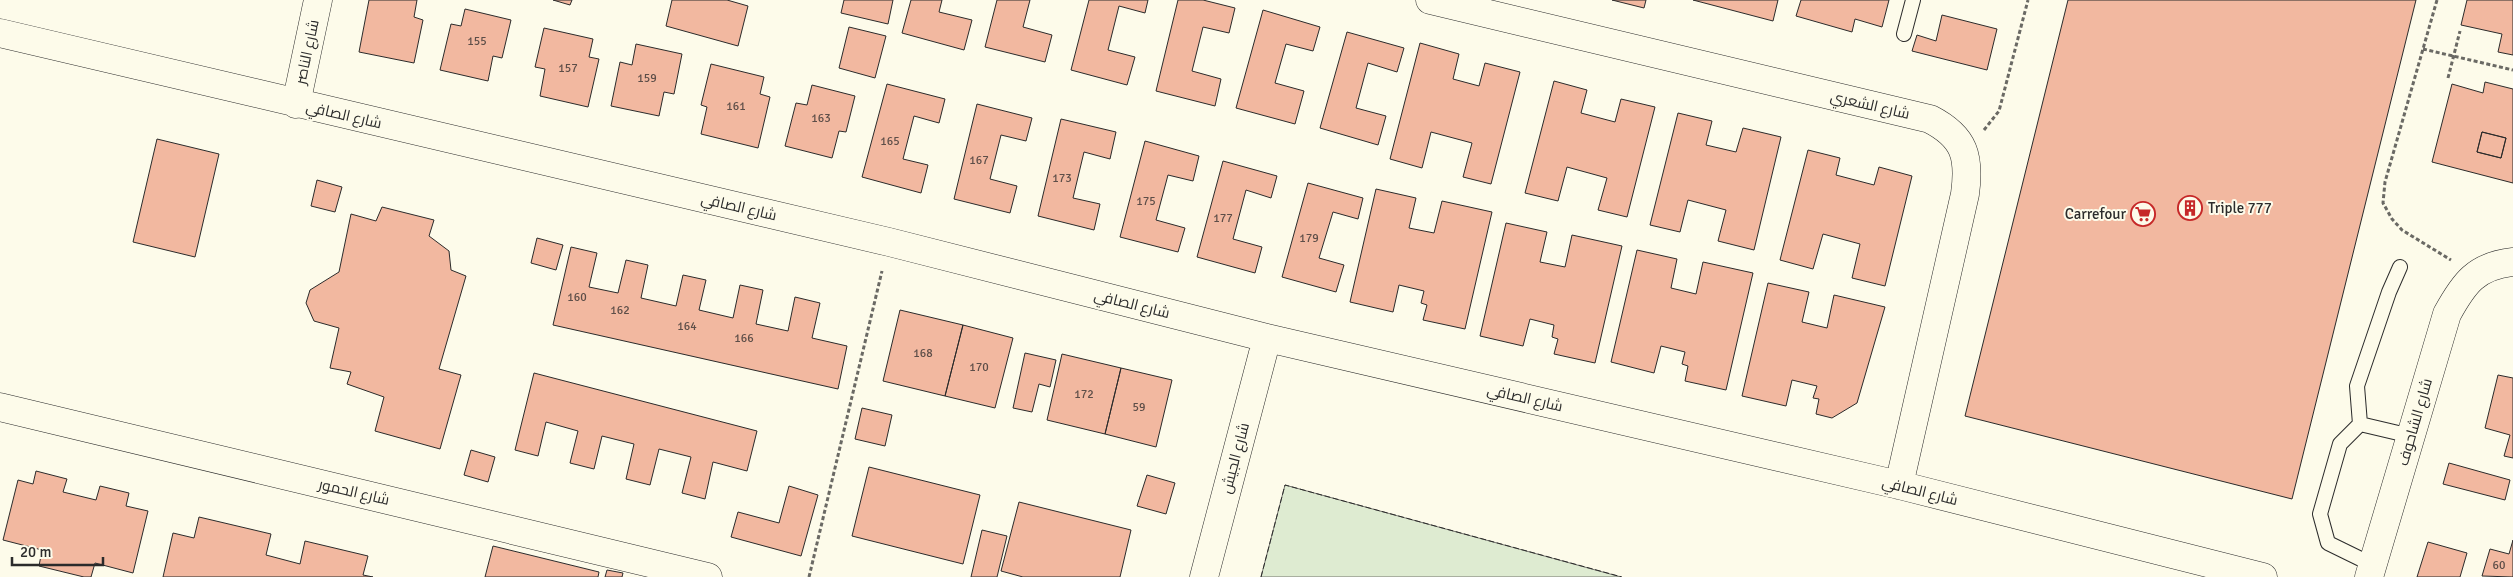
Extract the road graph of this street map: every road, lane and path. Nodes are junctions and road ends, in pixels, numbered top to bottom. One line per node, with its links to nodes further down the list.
1 (318, 0): 13 (street, شارع الناصر)
2 (1430, 0): 14 (street, شارع الشعري)
3 (1913, 0): 8 (lane)
4 (2028, 0): 14 (path)
5 (2437, 0): 9 (path)
6 (2460, 31): 10 (path)
7 (0, 33): 13 (street, شارع الصافي)
8 (1904, 34)
9 (2423, 49): 10 (path); 18 (path)
10 (2454, 56): 11 (path); 12 (path)
11 (2513, 70)
12 (2448, 78)
13 (296, 104): 15 (street, شارع الصافي)
14 (1961, 146): 23 (street, شارع الشعري)
15 (889, 242): 19 (street, شارع الصافي); 26 (path)
16 (2513, 262): 18 (street)
17 (2400, 267): 21 (lane)
18 (2474, 275): 22 (street, شارع الشاحوف)
19 (1267, 338): 23 (street, شارع الصافي); 27 (street, شارع الجيش)
20 (0, 407): 25 (street, شارع الحمور)
21 (2360, 424): 22 (lane); 24 (lane)
22 (2411, 436): 24 (street, شارع الشاحوف)
23 (1899, 485): 28 (street, شارع الصافي)
24 (2371, 571)
25 (708, 577)
26 (810, 577)
27 (1204, 577)
28 (2263, 577)

